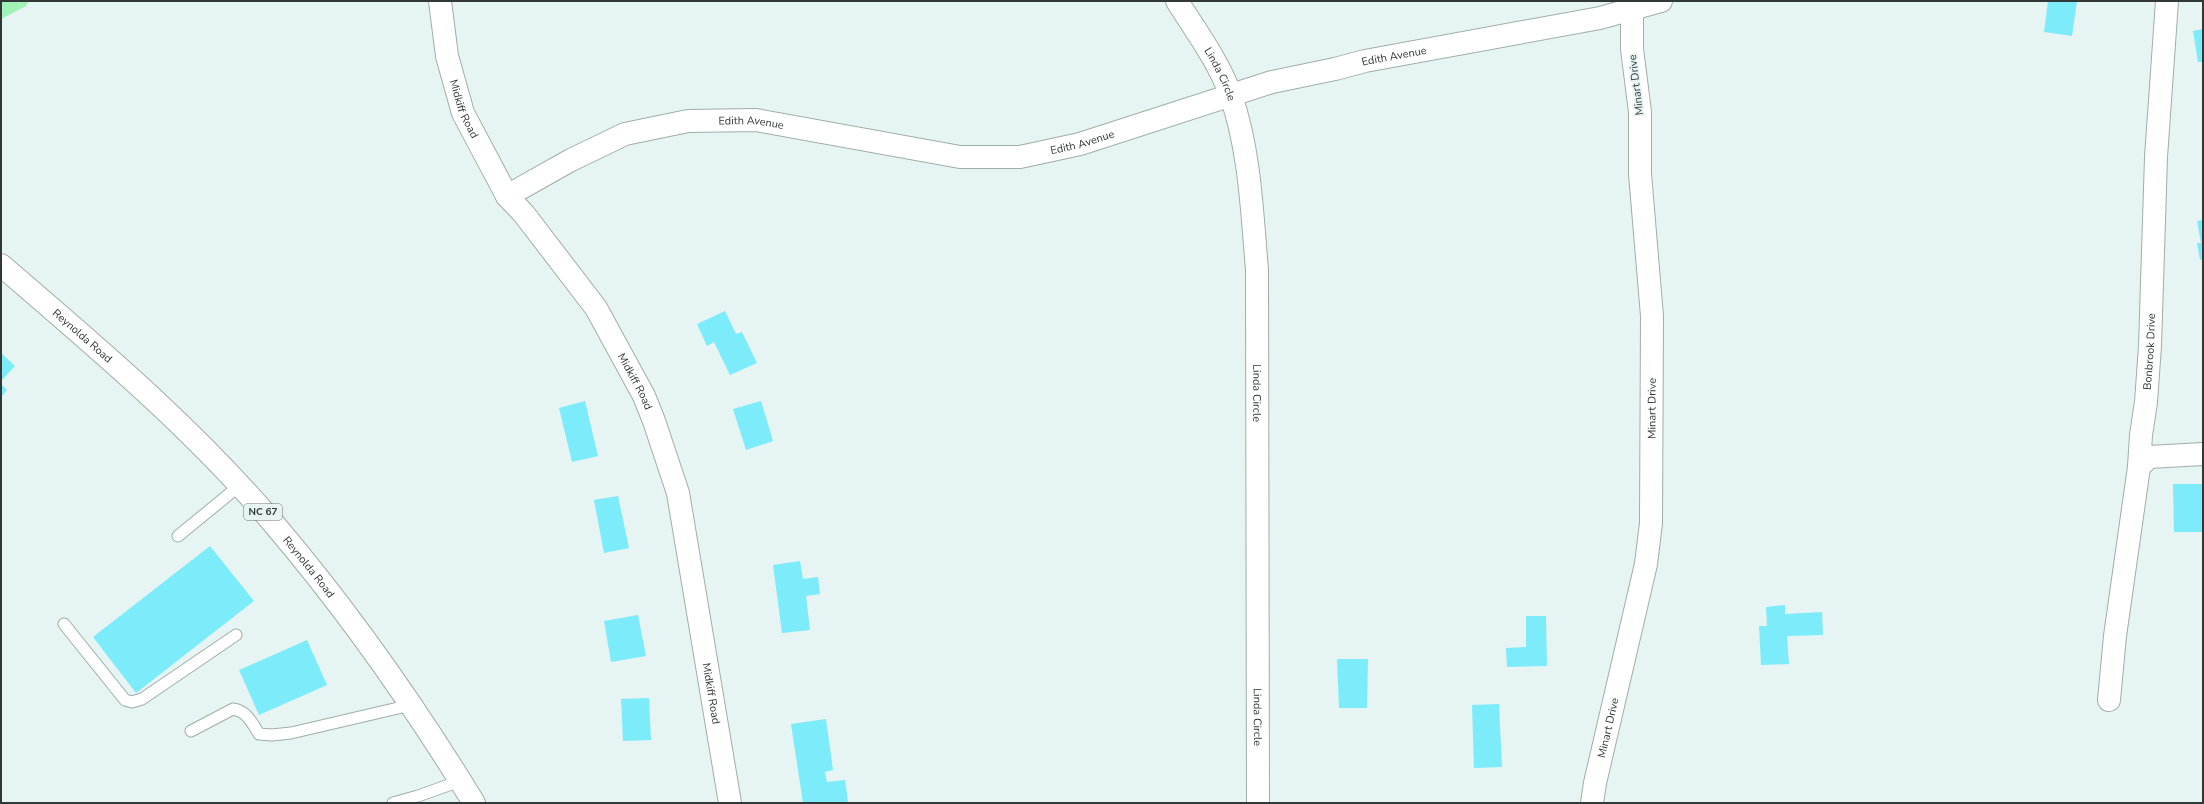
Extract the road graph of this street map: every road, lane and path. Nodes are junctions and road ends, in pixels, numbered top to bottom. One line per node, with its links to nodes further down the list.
1 (440, 1): 7 (street, Midkiff Road)
2 (1177, 1): 6 (street, Linda Circle)
3 (1661, 1): 5 (street, Edith Avenue)
4 (2167, 1): 10 (street, Bonbrook Drive)
5 (1632, 8): 6 (street, Edith Avenue); 23 (street, Minart Drive)
6 (1230, 95): 7 (street, Edith Avenue); 22 (street, Linda Circle)
7 (507, 196): 21 (street, Midkiff Road)
8 (1, 265): 11 (street, Reynolda Road / NC 67)
9 (2203, 454): 10 (street)
10 (2139, 467): 15 (street, Bonbrook Drive)
11 (239, 486): 12 (lane); 16 (street, Reynolda Road / NC 67)
12 (178, 536)
13 (64, 624): 14 (lane)
14 (236, 635)
15 (2110, 700)
16 (411, 705): 17 (lane); 18 (street, Reynolda Road / NC 67)
17 (191, 731)
18 (460, 781): 19 (lane); 20 (street, Reynolda Road / NC 67)
19 (393, 803)
20 (474, 803)
21 (730, 803)
22 (1258, 803)
23 (1592, 803)

